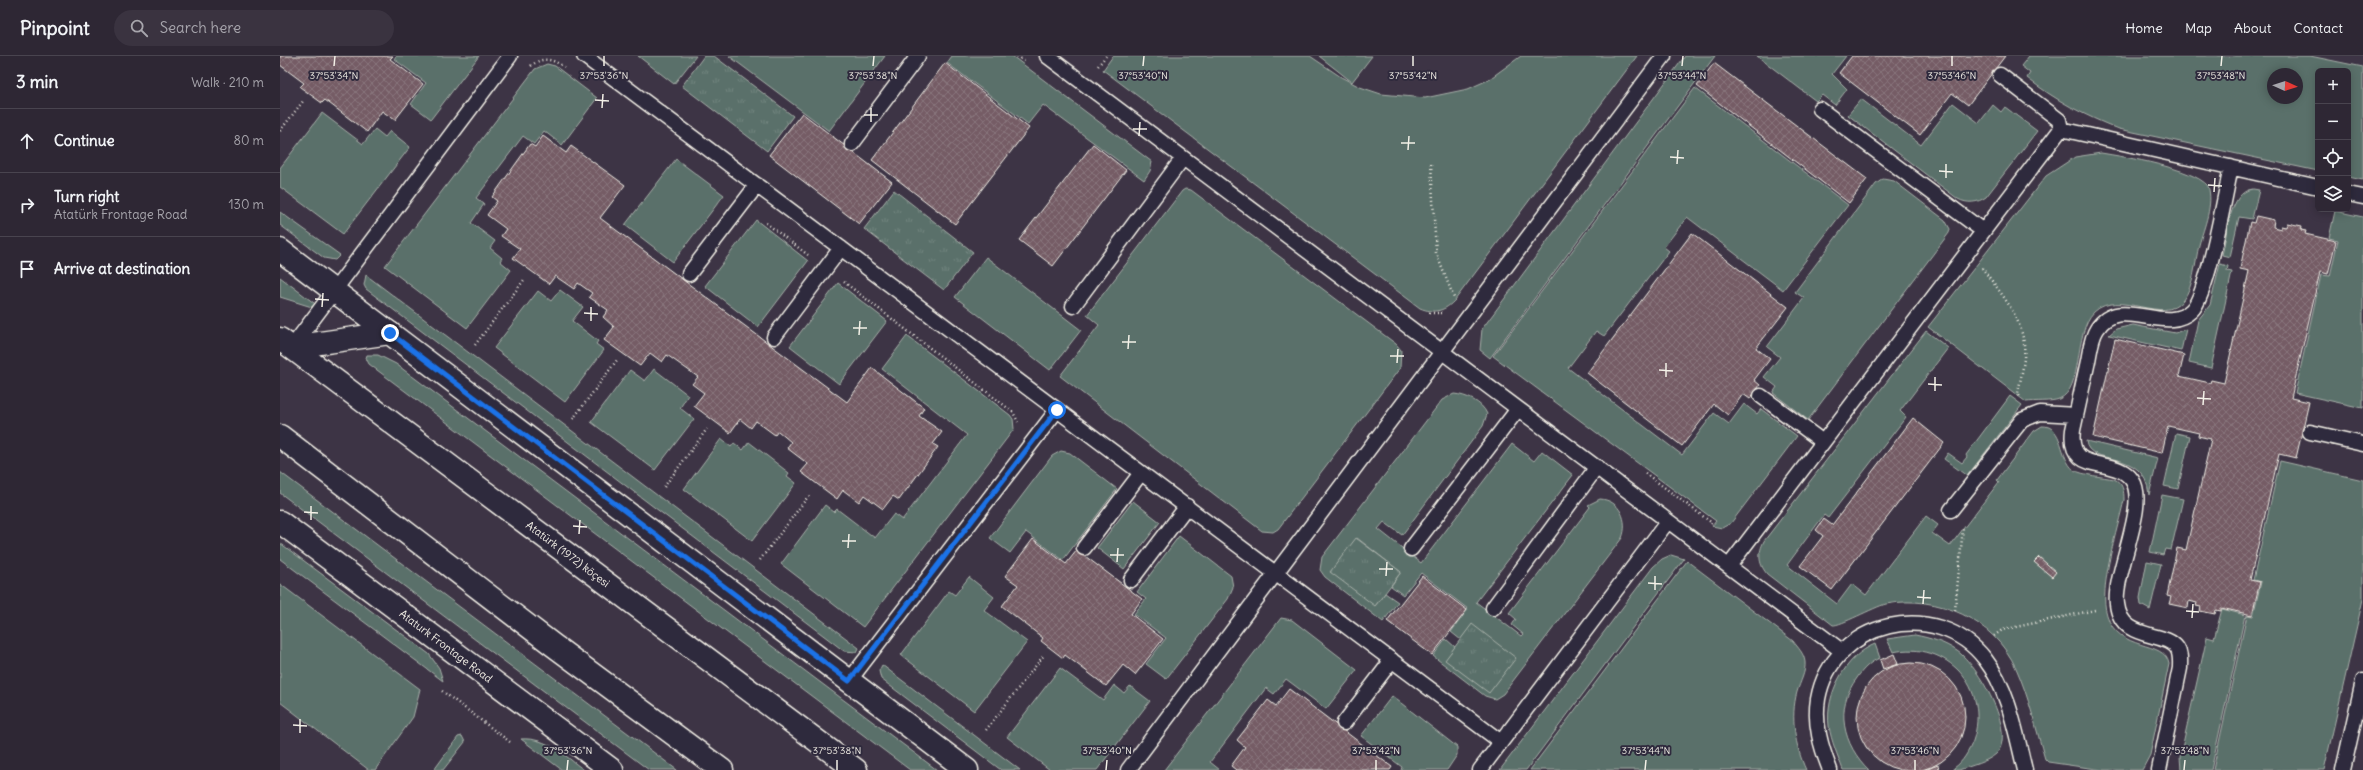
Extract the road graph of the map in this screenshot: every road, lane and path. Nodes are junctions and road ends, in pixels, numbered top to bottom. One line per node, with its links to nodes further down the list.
1 (510, 56): 33 (lane)
2 (584, 56): 21 (lane)
3 (918, 56): 17 (lane)
4 (1047, 56): 18 (lane)
5 (1106, 56): 8 (path)
6 (1664, 56): 42 (lane)
7 (1091, 64): 8 (path)
8 (1096, 68): 11 (path)
9 (527, 72): 10 (path)
10 (569, 72)
11 (1102, 73)
12 (2000, 75): 15 (lane)
13 (304, 100): 16 (path)
14 (1820, 109): 26 (lane)
15 (2061, 129): 20 (lane); 26 (lane)
16 (280, 131)
17 (852, 144)
18 (1183, 158): 35 (lane); 42 (lane)
19 (1431, 164): 34 (path)
20 (2231, 167): 22 (lane); 47 (lane)
21 (757, 185): 25 (lane); 27 (lane)
22 (2315, 186)
23 (2351, 195): 24 (lane)
24 (2363, 197)
25 (742, 204): 30 (path); 31 (lane)
26 (1983, 231): 29 (lane)
27 (841, 248): 30 (lane); 46 (lane)
28 (280, 250): 33 (main road)
29 (1968, 250): 48 (path); 54 (lane)
30 (826, 268): 39 (lane); 50 (path)
31 (689, 274)
32 (524, 280): 41 (path)
33 (334, 290): 38 (main road); 40 (lane)
34 (1456, 303)
35 (1073, 306)
36 (1423, 312): 37 (path)
37 (1446, 312)
38 (390, 333): 40 (main road); 77 (main road)
39 (774, 337)
40 (286, 343): 86 (main road, Atatürk (1972) köçesi)
41 (475, 345)
42 (1442, 352): 45 (lane); 68 (lane)
43 (617, 360): 49 (path)
44 (1761, 396): 54 (lane)
45 (1518, 408): 56 (lane); 65 (lane)
46 (1057, 410): 57 (lane); 77 (lane)
47 (2076, 415): 48 (lane); 70 (lane)
48 (2029, 416): 61 (lane)
49 (573, 418)
50 (1019, 424)
51 (708, 429): 58 (path)
52 (2310, 432): 55 (lane)
53 (280, 436): 85 (main road)
54 (1823, 442): 67 (lane)
55 (2363, 444)
56 (1597, 467): 62 (lane); 71 (lane)
57 (1141, 473): 60 (lane); 64 (lane)
58 (664, 487)
59 (810, 494): 66 (path)
60 (1187, 506): 68 (lane); 69 (lane)
61 (1951, 510): 72 (path)
62 (1668, 520): 67 (lane); 83 (lane)
63 (280, 522): 84 (main road, Ataturk Frontage Road)
64 (1084, 548)
65 (1412, 549)
66 (760, 560)
67 (1729, 566): 74 (lane)
68 (1276, 573): 76 (lane); 88 (lane)
69 (1131, 580)
70 (2117, 605): 73 (path); 92 (lane)
71 (1493, 608)
72 (1954, 614)
73 (1991, 638)
74 (1843, 652): 90 (lane); 91 (lane)
75 (1044, 655): 81 (path)
76 (1392, 660): 80 (lane); 83 (lane)
77 (849, 681): 87 (main road)
78 (2363, 681): 93 (lane)
79 (442, 691): 82 (path)
80 (1344, 723)
81 (986, 730)
82 (510, 742)
83 (1501, 742): 89 (lane)
84 (612, 770)
85 (722, 770)
86 (856, 770)
87 (967, 770)
88 (1128, 770)
89 (1480, 770)
90 (1830, 770)
91 (2025, 770)
92 (2159, 770)
93 (2343, 770)

